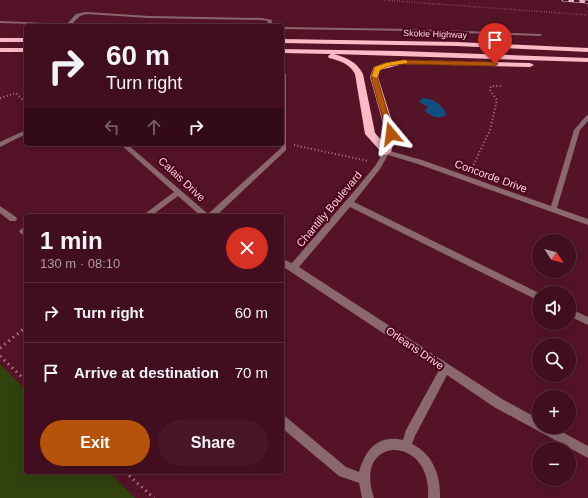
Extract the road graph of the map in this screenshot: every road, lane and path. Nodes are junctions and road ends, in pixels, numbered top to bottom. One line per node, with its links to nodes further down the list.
1 (382, 0): 2 (path)
2 (588, 15)
3 (0, 22): 4 (street)
4 (45, 24)
5 (69, 24): 6 (street)
6 (269, 24)
7 (284, 28): 8 (street)
8 (540, 36)
9 (0, 40): 10 (highway)
10 (24, 40)
11 (284, 41): 14 (highway, Skokie Highway)
12 (0, 50): 13 (highway)
13 (24, 50)
14 (588, 50)
15 (284, 51): 16 (highway, Skokie Highway)
16 (300, 51): 17 (highway, Skokie Highway); 28 (highway)
17 (588, 60)
18 (588, 66): 28 (highway)
19 (502, 86): 30 (path)
20 (0, 98): 21 (path)
21 (24, 101)
22 (588, 117): 34 (street)
23 (24, 133): 25 (street)
24 (284, 143): 29 (path)
25 (0, 145)
26 (126, 146): 31 (street, Calais Drive)
27 (284, 146): 37 (street)
28 (386, 152): 29 (street, Chantilly Boulevard); 30 (street, Concorde Drive)
29 (379, 164): 32 (street, Chantilly Boulevard)
30 (467, 179): 34 (street, Concorde Drive)
31 (178, 192): 35 (street); 36 (street, Calais Drive)
32 (349, 202): 41 (street, Chantilly Boulevard); 42 (street)
33 (0, 209): 38 (street)
34 (553, 210): 39 (street, Concorde Drive)
35 (149, 214)
36 (204, 214)
37 (213, 214)
38 (13, 219)
39 (588, 222)
40 (284, 263): 41 (street)
41 (293, 268): 48 (street, Orleans Drive)
42 (532, 294)
43 (576, 315): 44 (street)
44 (588, 321)
45 (24, 329): 46 (path)
46 (0, 348)
47 (0, 356): 49 (path)
48 (445, 368): 50 (street, Orleans Drive); 53 (street)
49 (24, 379)
50 (532, 421)
51 (284, 423): 56 (street)
52 (555, 434): 54 (street)
53 (406, 447): 56 (street); 59 (street)
54 (588, 452)
55 (127, 474): 57 (path)
56 (363, 479): 58 (street)
57 (154, 498)
58 (368, 498)
59 (434, 498)

